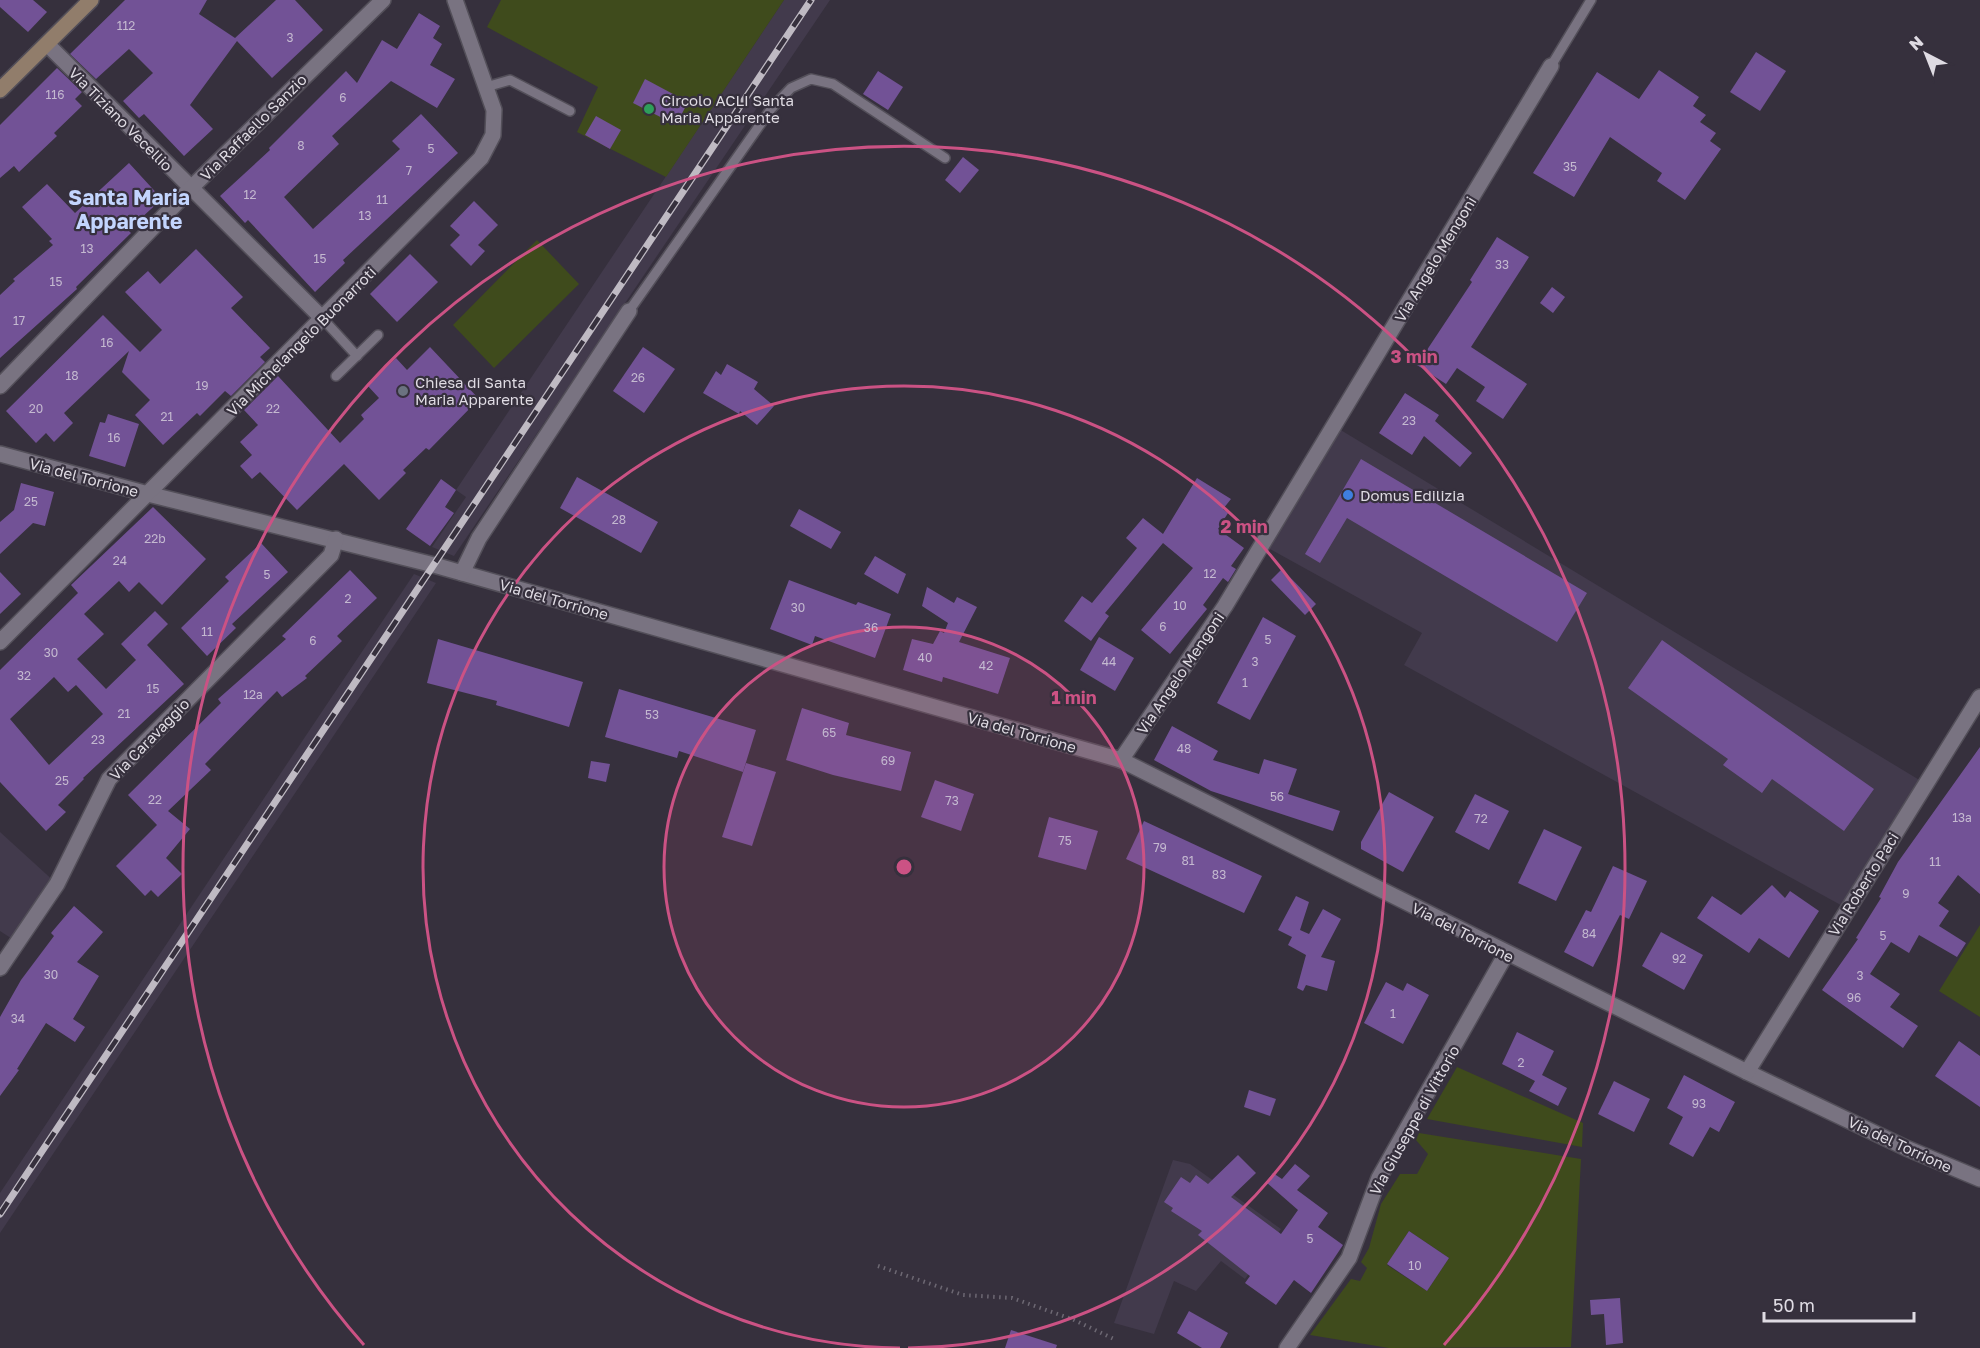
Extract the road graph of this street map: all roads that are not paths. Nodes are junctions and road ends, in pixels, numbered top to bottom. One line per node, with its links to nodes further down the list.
1 (91, 0): 5 (main road)
2 (383, 0): 11 (street, Via Raffaello Sanzio)
3 (455, 0): 7 (street, Via Michelangelo Buonarroti)
4 (1591, 0): 6 (lane, Via Angelo Mengoni)
5 (48, 45): 8 (main road); 11 (street, Via Tiziano Vecellio)
6 (1551, 66): 24 (street, Via Angelo Mengoni)
7 (486, 87): 9 (lane); 13 (street, Via Michelangelo Buonarroti)
8 (0, 90)
9 (570, 111)
10 (945, 158): 12 (lane)
11 (191, 188): 13 (street, Via Tiziano Vecellio); 17 (street, Via Raffaello Sanzio)
12 (629, 311): 21 (street)
13 (323, 319): 15 (lane); 19 (street, Via Michelangelo Buonarroti)
14 (378, 335): 15 (lane)
15 (357, 356): 16 (lane)
16 (336, 376)
17 (0, 386)
18 (0, 454): 19 (street, Via del Torrione)
19 (148, 494): 20 (street, Via del Torrione); 22 (street, Via Michelangelo Buonarroti)
20 (336, 539): 21 (street, Via del Torrione); 26 (street, Via Caravaggio)
21 (462, 573): 24 (street, Via del Torrione)
22 (0, 642)
23 (1980, 697): 27 (street, Via Roberto Paci)
24 (1121, 760): 25 (street, Via del Torrione)
25 (1506, 954): 27 (street, Via del Torrione); 29 (street, Via Giuseppe di Vittorio)
26 (0, 968)
27 (1747, 1072): 28 (street, Via del Torrione)
28 (1980, 1179)
29 (1287, 1348)

